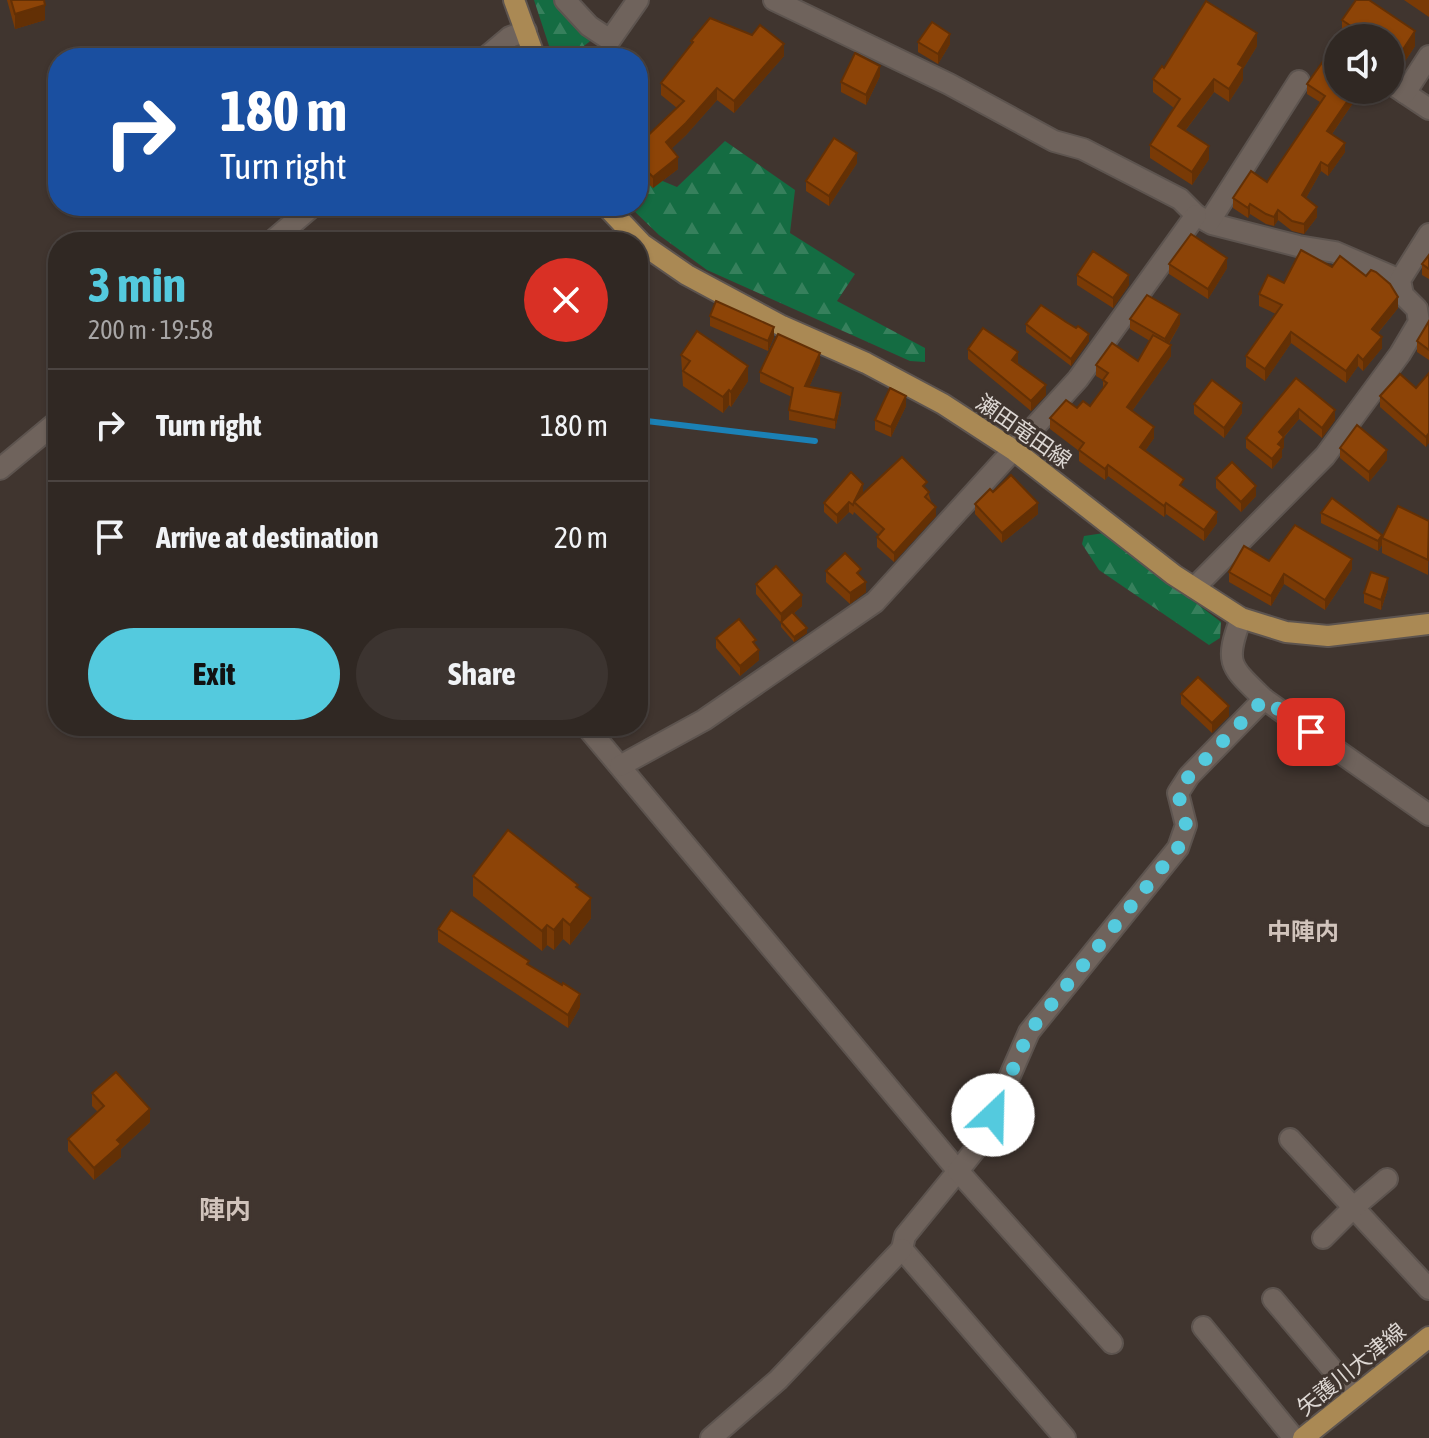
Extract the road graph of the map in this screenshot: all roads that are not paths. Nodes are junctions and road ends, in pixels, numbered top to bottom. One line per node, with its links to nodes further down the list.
1 (514, 0): 5 (main road)
2 (565, 0): 3 (street)
3 (638, 0)
4 (780, 1): 15 (street)
5 (526, 31): 6 (street); 7 (main road)
6 (497, 48)
7 (532, 48)
8 (1429, 56): 10 (street)
9 (1299, 81): 15 (street)
10 (1404, 81)
11 (1404, 93): 12 (street)
12 (1429, 109)
13 (301, 216): 16 (street)
14 (615, 216): 17 (main road, 瀬田竜田線)
15 (1202, 219): 20 (street); 22 (street)
16 (283, 232)
17 (631, 232)
18 (1429, 234): 20 (street)
19 (648, 248): 22 (main road, 瀬田竜田線)
20 (1400, 280): 24 (street)
21 (48, 429): 23 (street)
22 (1015, 451): 24 (main road, 瀬田竜田線); 29 (street)
23 (0, 469)
24 (1194, 588): 25 (main road, 瀬田竜田線)
25 (1241, 618): 26 (main road, 瀬田竜田線); 27 (street)
26 (1429, 624)
27 (1264, 699): 30 (street); 32 (street)
28 (594, 736): 29 (street)
29 (620, 766): 32 (street)
30 (1429, 815)
31 (1290, 1139): 34 (street)
32 (958, 1171): 36 (street); 41 (street)
33 (1387, 1179): 34 (street)
34 (1354, 1207): 35 (street); 37 (street)
35 (1323, 1238)
36 (902, 1249): 43 (street); 44 (street)
37 (1429, 1289)
38 (1273, 1299): 42 (street)
39 (1203, 1327): 45 (street)
40 (1429, 1337): 42 (main road, 矢護川大津線)
41 (1112, 1343)
42 (1355, 1396): 46 (main road, 矢護川大津線)
43 (711, 1438)
44 (1065, 1438)
45 (1294, 1438)
46 (1303, 1438)

